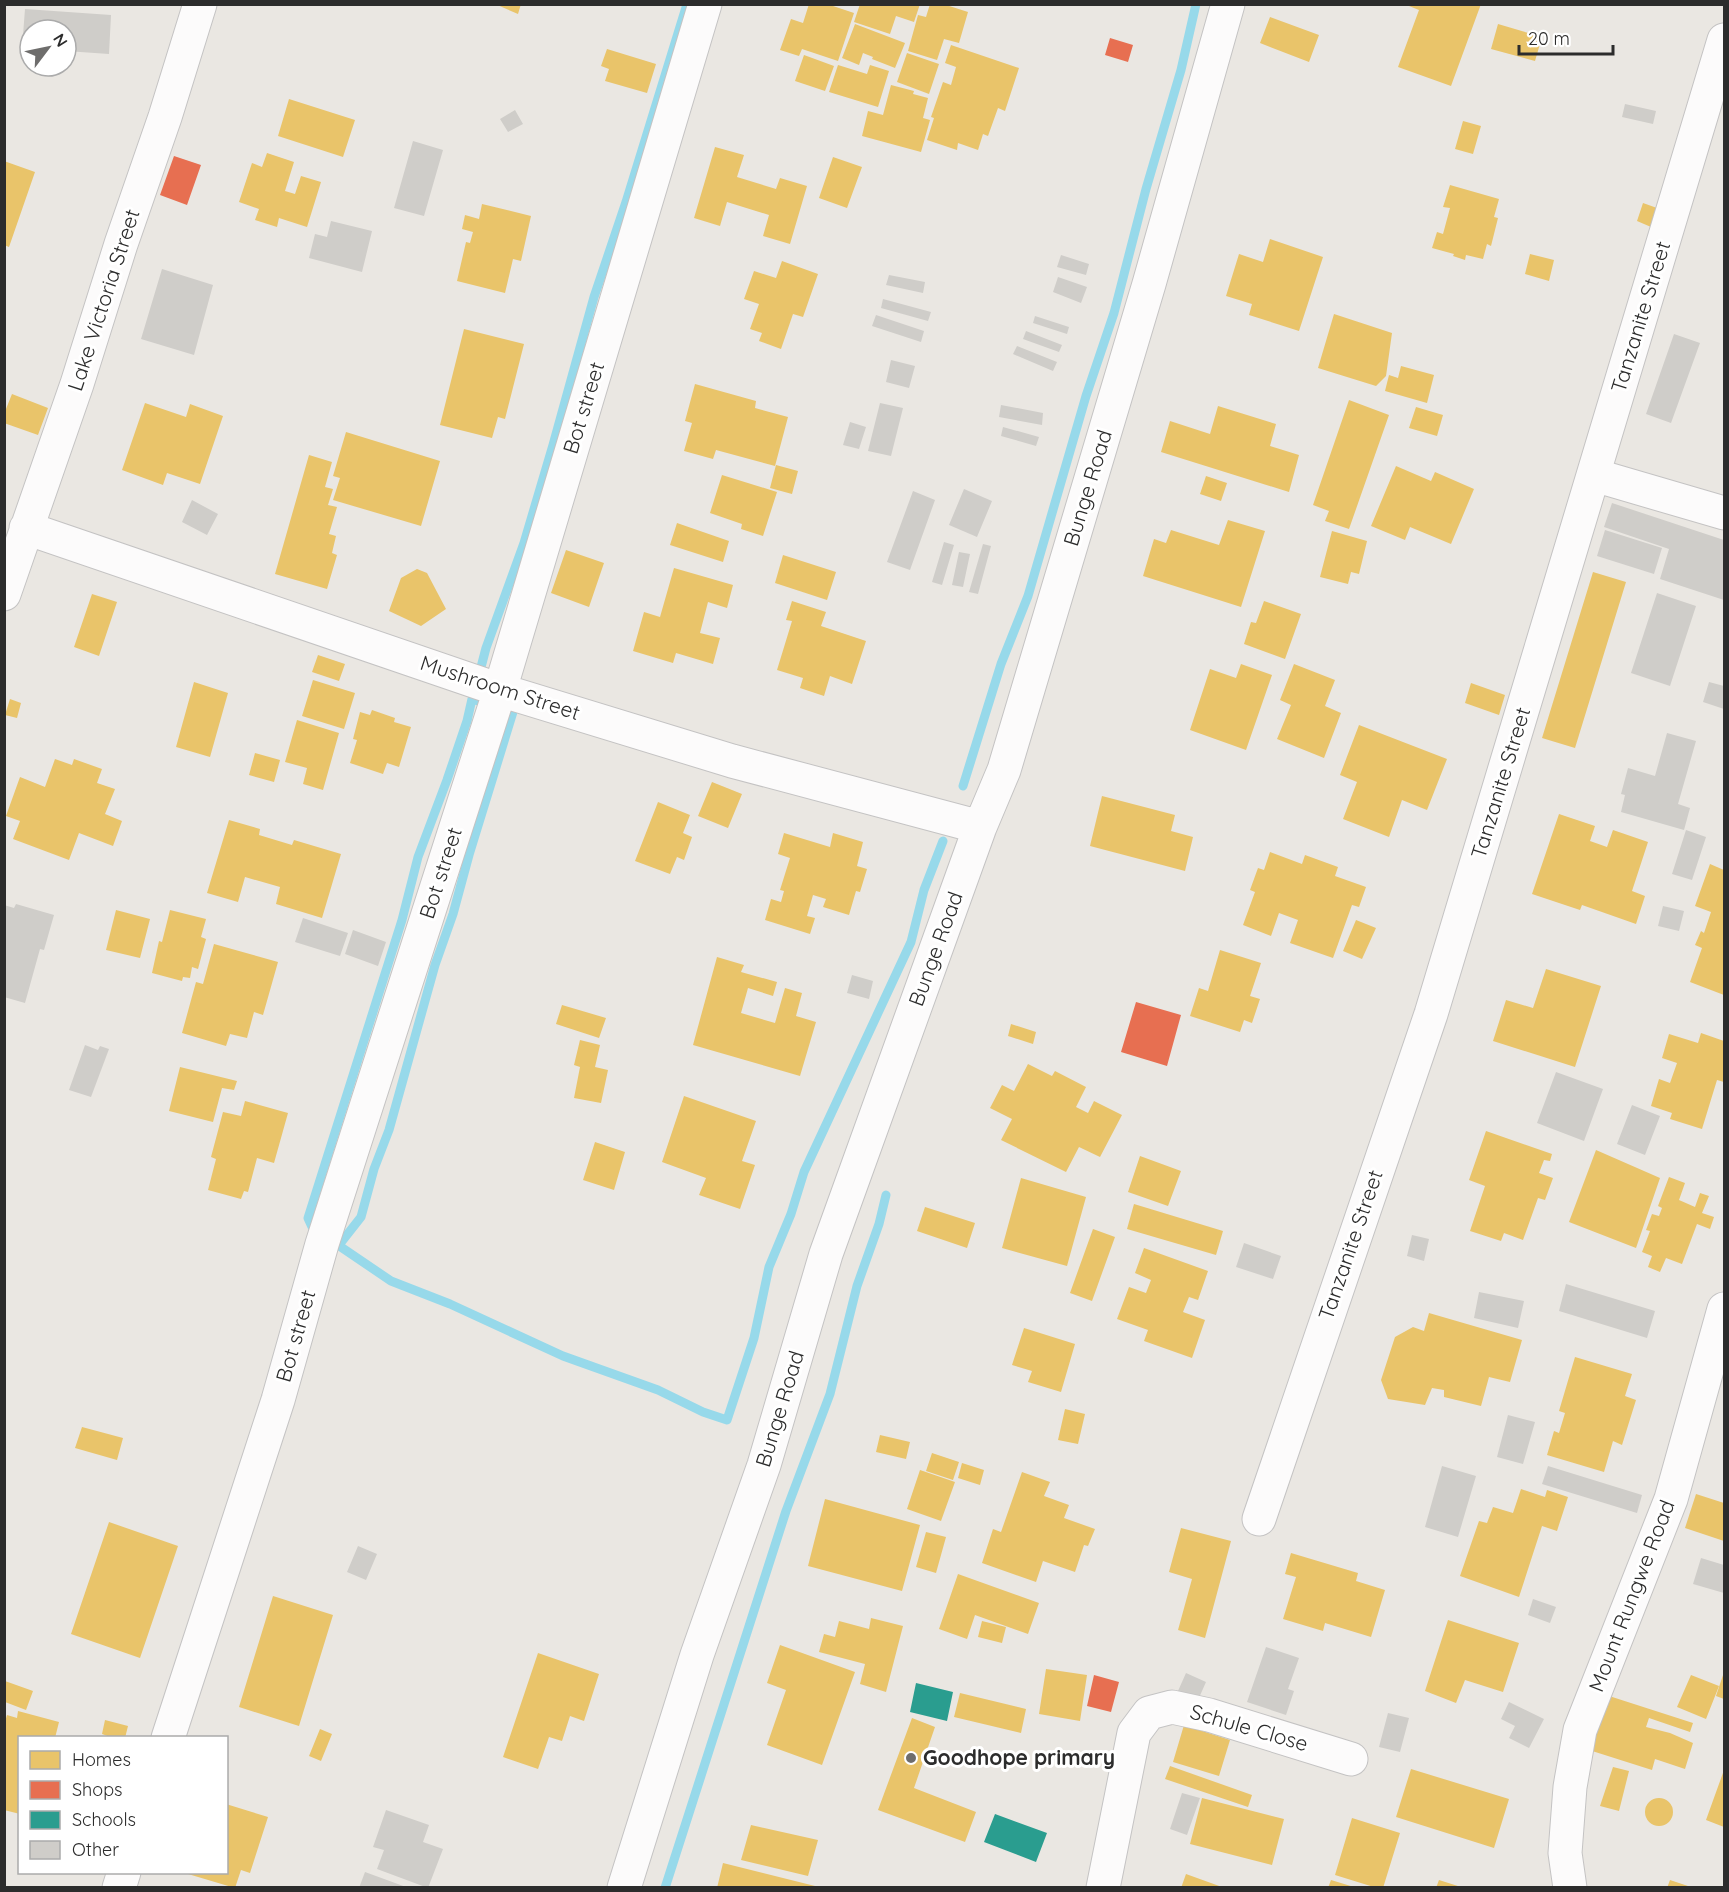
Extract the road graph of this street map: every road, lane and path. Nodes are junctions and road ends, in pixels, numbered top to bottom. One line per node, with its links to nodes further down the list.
1 (200, 4): 7 (street, Lake Victoria Street)
2 (705, 4): 9 (street, Bot street)
3 (1228, 4): 10 (street, Bunge Road)
4 (1725, 40): 5 (street, Tanzanite Street)
5 (1594, 475): 6 (street); 12 (street, Tanzanite Street)
6 (1725, 513)
7 (26, 528): 8 (street, Lake Victoria Street); 9 (street, Mushroom Street)
8 (4, 594)
9 (500, 690): 10 (street, Mushroom Street); 13 (street, Bot street)
10 (980, 827): 15 (street, Bunge Road)
11 (1725, 1309): 17 (street, Mount Rungwe Road)
12 (1259, 1519)
13 (168, 1736)
14 (1350, 1759): 16 (street, Schule Close)
15 (624, 1887)
16 (1103, 1887)
17 (1570, 1887)

